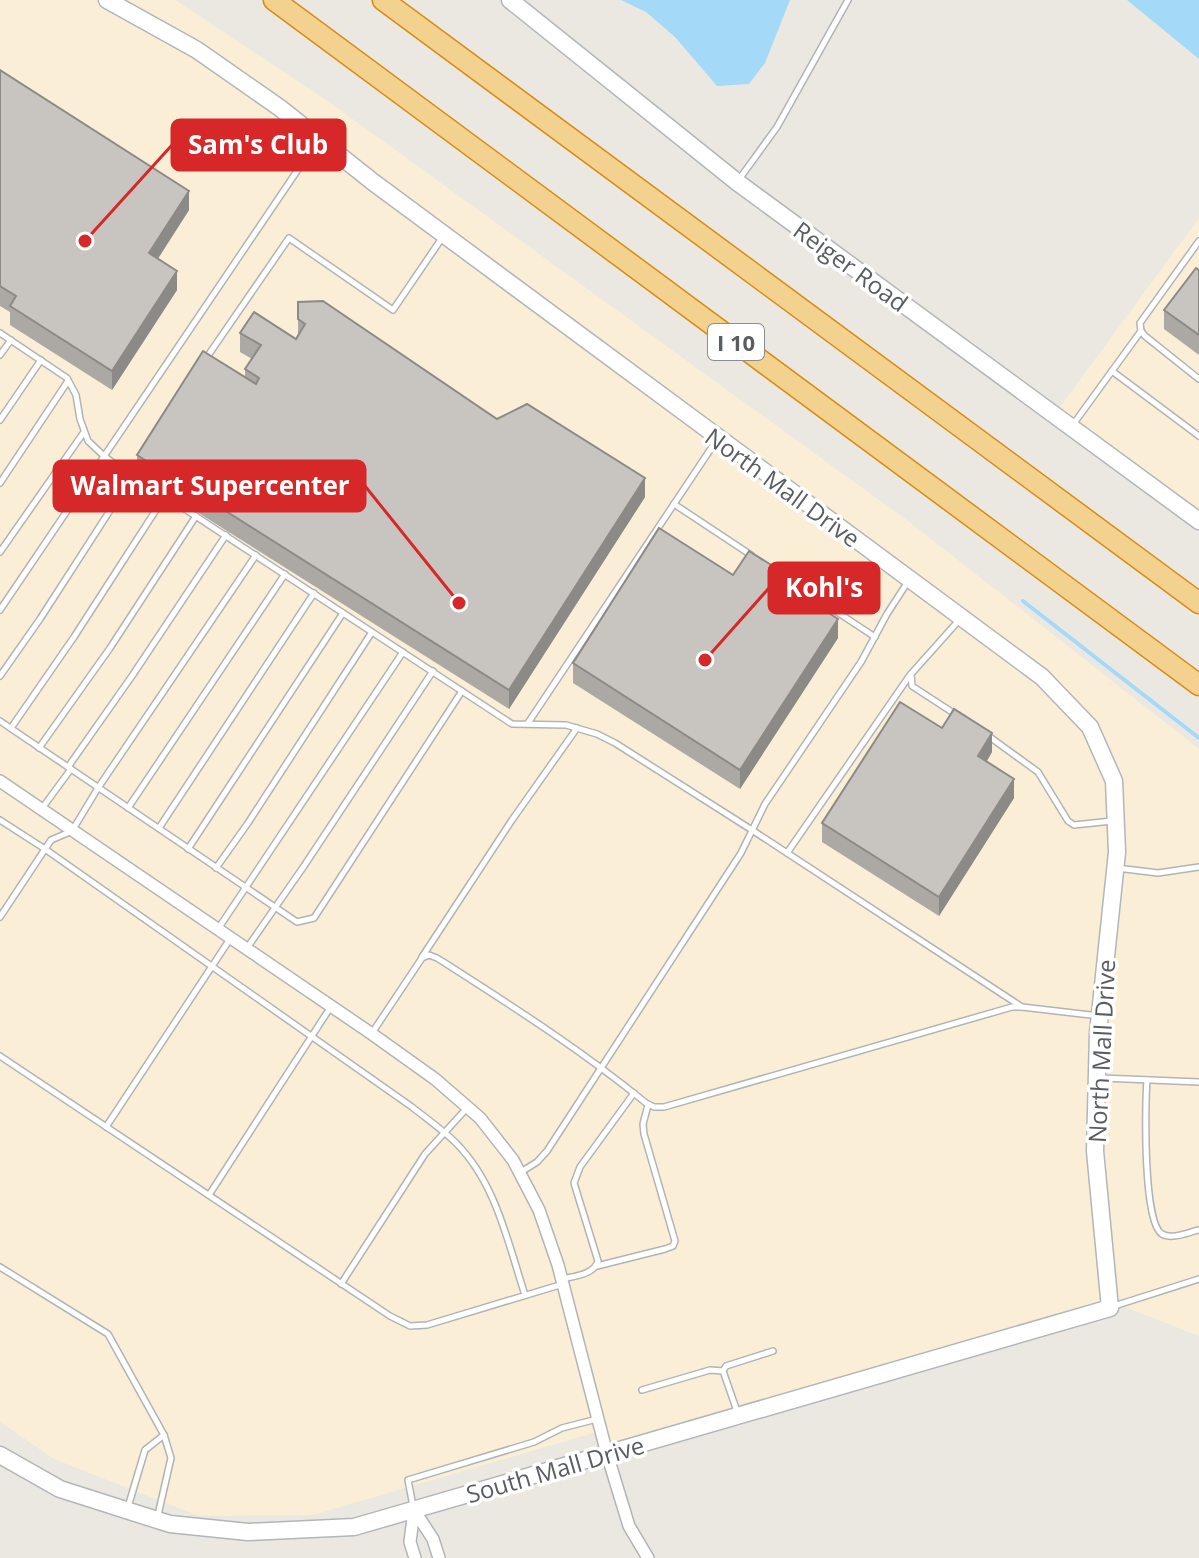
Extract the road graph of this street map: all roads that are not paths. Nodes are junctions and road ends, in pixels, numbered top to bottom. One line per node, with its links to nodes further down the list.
1 (107, 0): 6 (street, North Mall Drive)
2 (274, 0): 48 (highway, I 10)
3 (383, 0): 38 (highway, I 10)
4 (510, 0): 7 (street, Reiger Road)
5 (848, 0): 7 (lane)
6 (319, 139): 8 (street, North Mall Drive); 24 (lane)
7 (737, 182): 20 (street, Reiger Road)
8 (444, 235): 15 (lane); 23 (street, North Mall Drive)
9 (1199, 241): 10 (lane)
10 (1141, 331): 16 (lane); 17 (lane)
11 (0, 333): 12 (lane)
12 (11, 340): 13 (lane); 14 (lane)
13 (0, 355)
14 (41, 360): 18 (lane); 19 (lane)
15 (205, 361)
16 (1112, 371): 20 (lane); 22 (lane)
17 (1199, 379)
18 (68, 381): 21 (lane); 27 (lane)
19 (0, 420)
20 (1071, 427): 31 (street, Reiger Road)
21 (84, 431): 24 (lane); 33 (lane)
22 (1199, 436)
23 (718, 438): 29 (lane); 36 (street, North Mall Drive)
24 (104, 456): 26 (lane); 39 (lane)
25 (140, 464): 26 (lane)
26 (132, 477): 28 (lane); 47 (lane)
27 (0, 483)
28 (165, 496): 30 (lane); 53 (lane)
29 (674, 504): 43 (lane); 52 (lane)
30 (196, 516): 32 (lane); 56 (lane)
31 (1199, 521)
32 (226, 535): 34 (lane); 57 (lane)
33 (0, 552)
34 (256, 555): 35 (lane); 59 (lane)
35 (285, 574): 37 (lane); 60 (lane)
36 (909, 579): 41 (street, North Mall Drive); 43 (lane)
37 (314, 593): 40 (lane); 64 (lane)
38 (1199, 603)
39 (0, 610)
40 (343, 613): 42 (lane); 68 (lane)
41 (961, 618): 46 (lane); 63 (street, North Mall Drive)
42 (372, 632): 44 (lane); 72 (lane)
43 (875, 637): 65 (lane)
44 (403, 652): 45 (lane); 73 (lane)
45 (433, 671): 49 (lane); 74 (lane)
46 (911, 674): 50 (lane); 69 (lane)
47 (0, 676)
48 (1199, 685)
49 (463, 691): 52 (lane); 74 (lane)
50 (962, 719)
51 (0, 721): 53 (lane)
52 (528, 724): 54 (lane)
53 (11, 728): 56 (lane)
54 (577, 728): 65 (lane); 79 (lane)
55 (986, 734): 63 (lane)
56 (39, 748): 57 (lane)
57 (70, 768): 59 (lane); 61 (lane)
58 (0, 781): 61 (street)
59 (98, 788): 60 (lane); 66 (lane)
60 (128, 808): 64 (lane)
61 (41, 810): 66 (street)
62 (0, 820): 67 (lane)
63 (1116, 821): 70 (street, North Mall Drive)
64 (159, 828): 68 (lane)
65 (752, 830): 69 (lane); 87 (lane)
66 (72, 831): 67 (lane); 76 (street)
67 (45, 849): 75 (lane); 80 (lane)
68 (188, 849): 72 (lane)
69 (787, 853): 82 (lane)
70 (1115, 867): 71 (lane); 83 (street, North Mall Drive)
71 (1199, 867)
72 (216, 868): 73 (lane)
73 (245, 887): 74 (lane); 76 (lane)
74 (275, 907): 78 (lane)
75 (0, 917)
76 (218, 930): 77 (street)
77 (230, 938): 78 (street); 80 (lane)
78 (246, 949): 81 (street)
79 (422, 958): 84 (lane); 87 (lane)
80 (212, 966): 85 (lane); 94 (lane)
81 (331, 1007): 84 (street); 85 (lane)
82 (1022, 1007): 83 (lane); 92 (lane)
83 (1100, 1017): 88 (street, North Mall Drive)
84 (372, 1034): 93 (street)
85 (311, 1037): 95 (lane); 97 (lane)
86 (0, 1056): 94 (lane)
87 (601, 1066): 91 (lane); 96 (lane)
88 (1097, 1078): 89 (lane); 105 (street, North Mall Drive)
89 (1147, 1080): 90 (lane); 98 (lane)
90 (1199, 1082)
91 (634, 1093): 92 (lane); 99 (lane)
92 (648, 1105): 99 (lane)
93 (468, 1107): 95 (lane); 96 (street)
94 (106, 1127): 97 (lane)
95 (444, 1133): 103 (lane); 104 (lane)
96 (519, 1173): 102 (street)
97 (209, 1195): 103 (lane)
98 (1199, 1230)
99 (597, 1266): 102 (lane)
100 (0, 1267): 111 (lane)
101 (1199, 1279): 105 (lane)
102 (562, 1281): 104 (lane); 110 (street)
103 (341, 1284): 104 (lane)
104 (525, 1295)
105 (1110, 1308): 109 (street, South Mall Drive)
106 (773, 1351): 107 (lane)
107 (723, 1371): 108 (lane); 109 (lane)
108 (642, 1390)
109 (739, 1415): 112 (street, South Mall Drive)
110 (598, 1418): 112 (street); 114 (lane)
111 (164, 1435): 115 (lane); 116 (lane)
112 (607, 1454): 114 (street, South Mall Drive); 119 (street)
113 (0, 1455): 115 (street, South Mall Drive)
114 (414, 1510): 116 (street, South Mall Drive); 117 (street); 118 (street)
115 (127, 1511): 116 (street, South Mall Drive)
116 (157, 1520)
117 (415, 1558)
118 (439, 1558)
119 (648, 1558)

